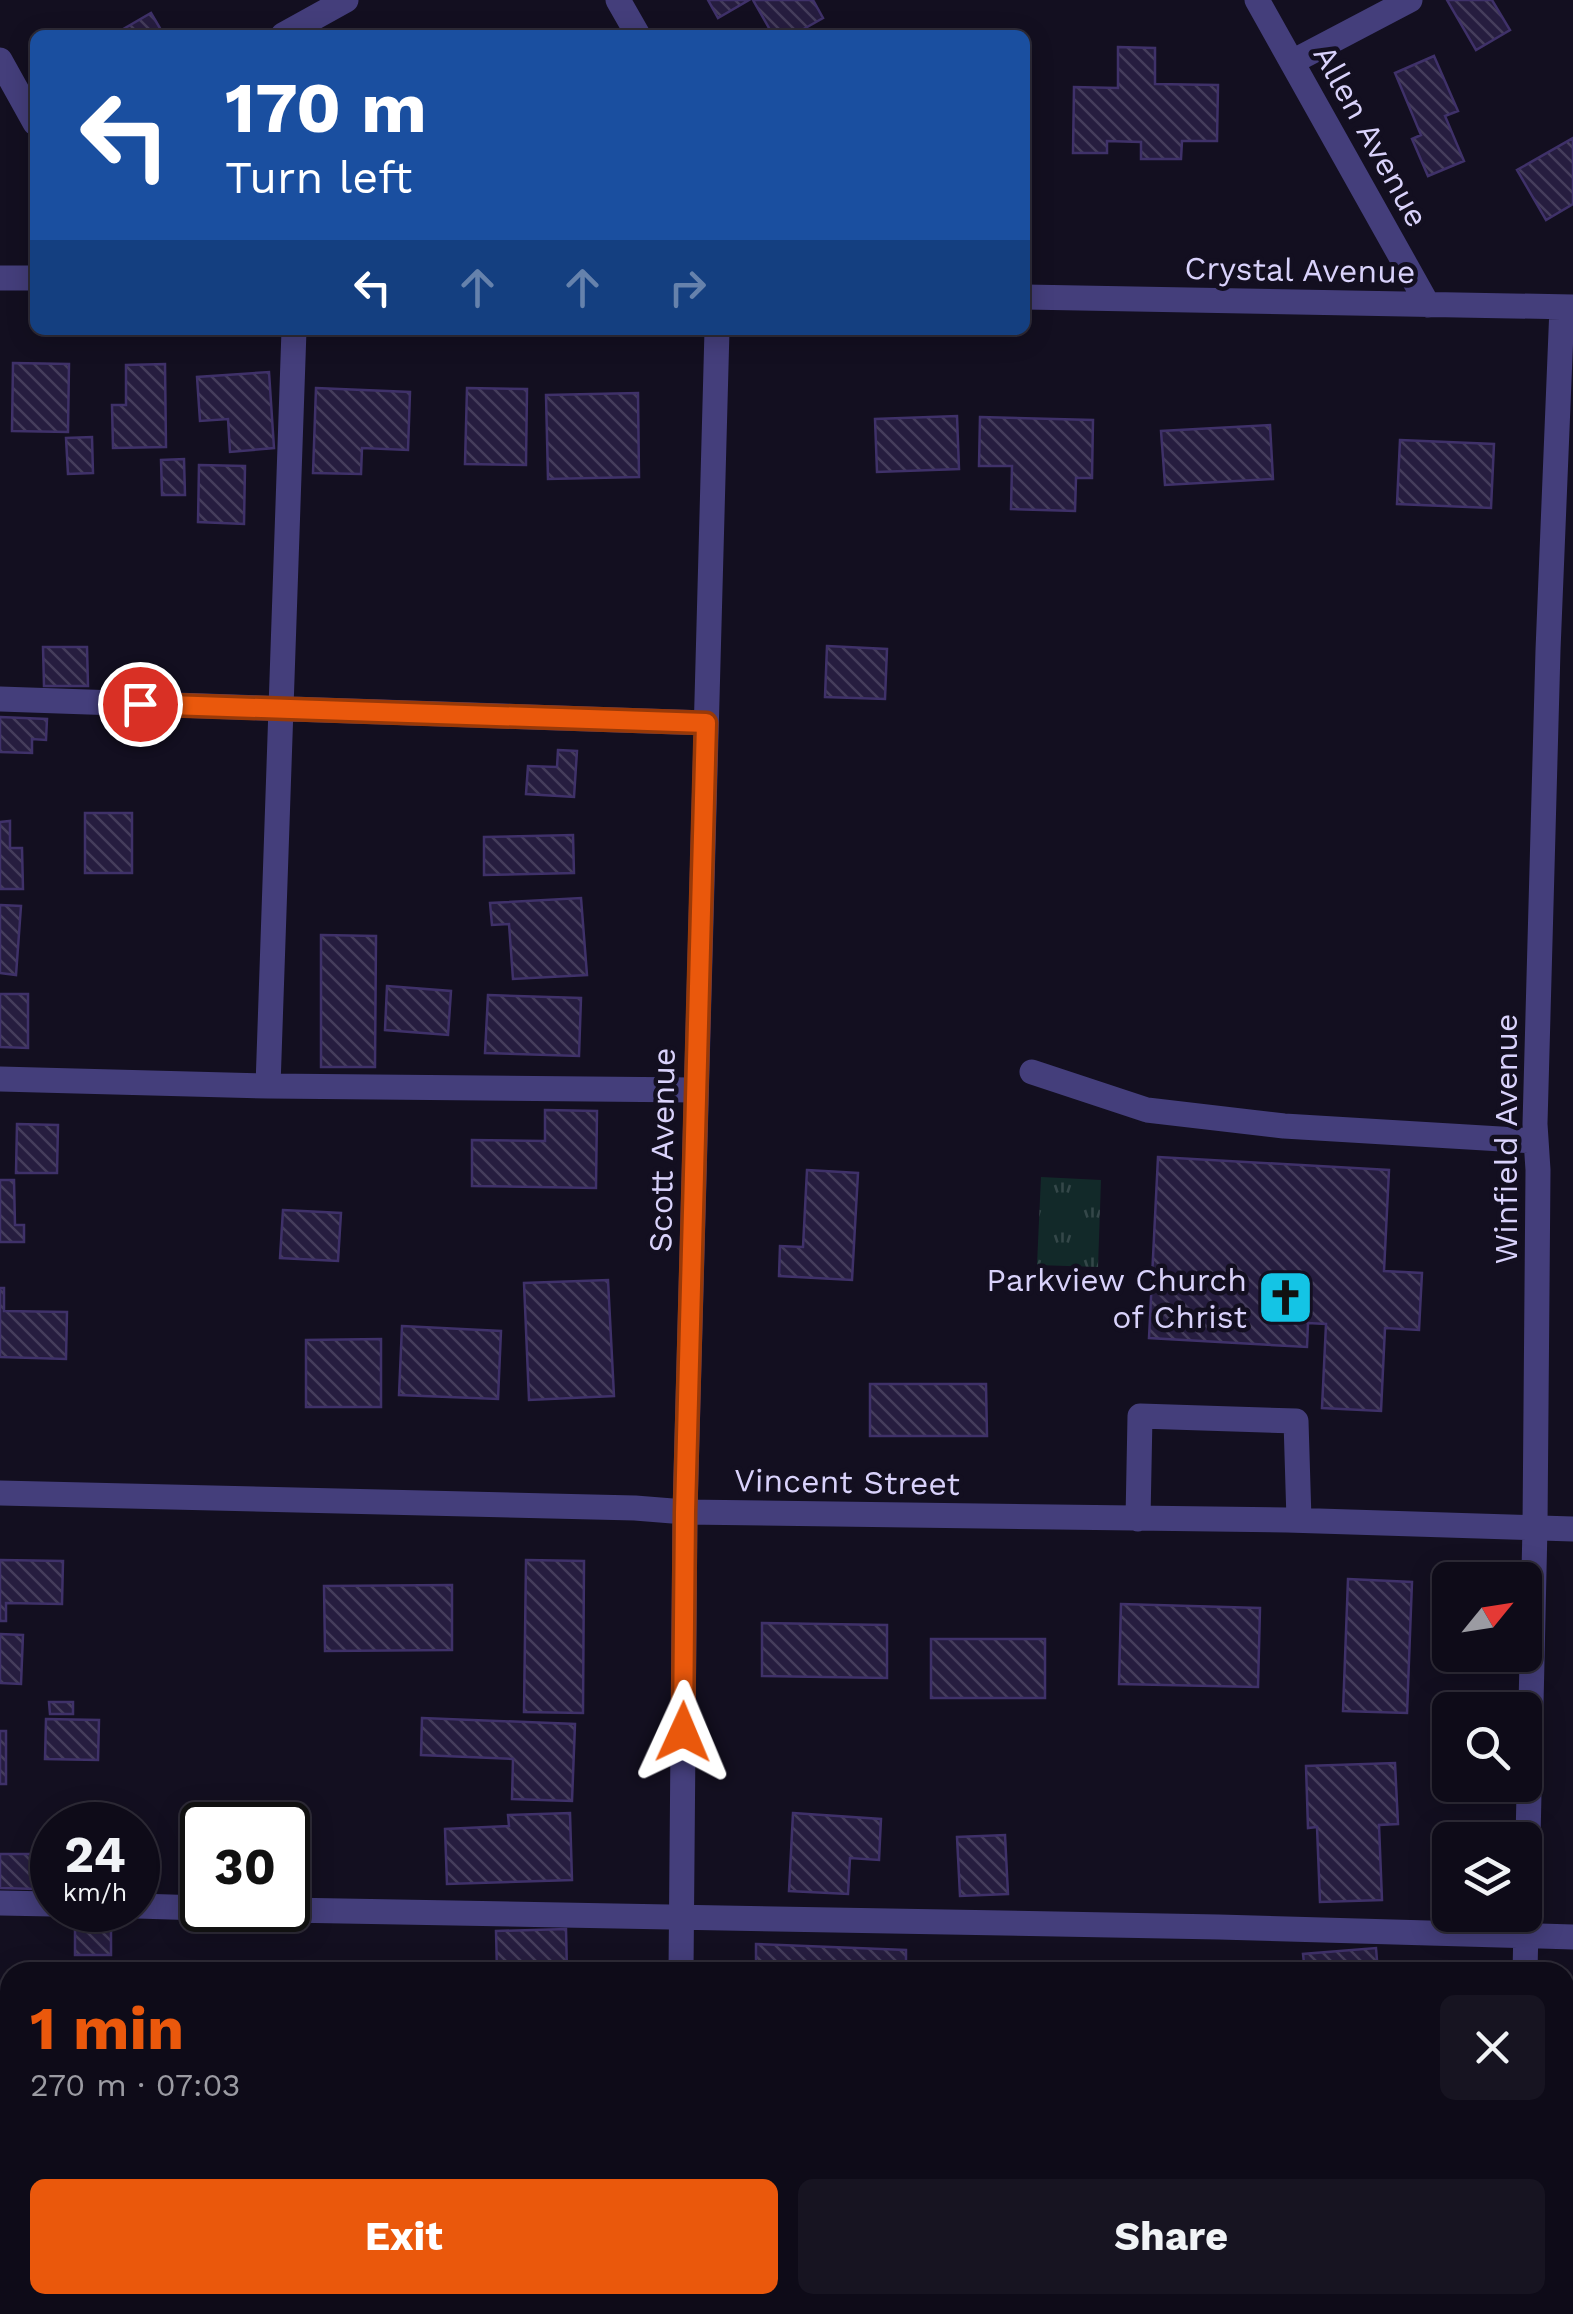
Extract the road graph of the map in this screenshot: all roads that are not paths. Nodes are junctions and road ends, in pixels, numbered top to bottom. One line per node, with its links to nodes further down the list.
1 (346, 0): 5 (street)
2 (618, 0): 6 (street)
3 (1257, 0): 8 (street, Allen Avenue)
4 (1410, 0): 8 (street)
5 (291, 30)
6 (635, 30)
7 (0, 60): 9 (street)
8 (1292, 62): 13 (street, Allen Avenue)
9 (30, 114)
10 (0, 278): 11 (street)
11 (30, 278)
12 (1030, 297): 13 (street, Crystal Avenue)
13 (1428, 305): 14 (street, Crystal Avenue)
14 (1568, 307): 24 (street, Winfield Avenue)
15 (294, 335): 18 (street)
16 (716, 335): 19 (street, Scott Avenue)
17 (0, 699): 18 (street)
18 (281, 709): 19 (street); 22 (street)
19 (706, 723): 23 (street, Scott Avenue)
20 (1032, 1072): 24 (street)
21 (0, 1079): 22 (street)
22 (268, 1086): 23 (street)
23 (696, 1090): 26 (street, Scott Avenue)
24 (1536, 1142): 29 (street, Winfield Avenue)
25 (0, 1493): 26 (street, Vincent Street)
26 (685, 1512): 27 (street, Vincent Street); 34 (street, Scott Avenue)
27 (1138, 1518): 28 (street, Vincent Street); 28 (street)
28 (1299, 1520): 29 (street, Vincent Street)
29 (1536, 1528): 30 (street, Vincent Street); 35 (street, Winfield Avenue)
30 (1573, 1529)
31 (0, 1903): 32 (street)
32 (30, 1904)
33 (310, 1911): 34 (street)
34 (682, 1919): 35 (street); 37 (street, Scott Avenue)
35 (1526, 1935): 36 (street); 38 (street, Winfield Avenue)
36 (1573, 1937)
37 (681, 1962)
38 (1525, 1962)

